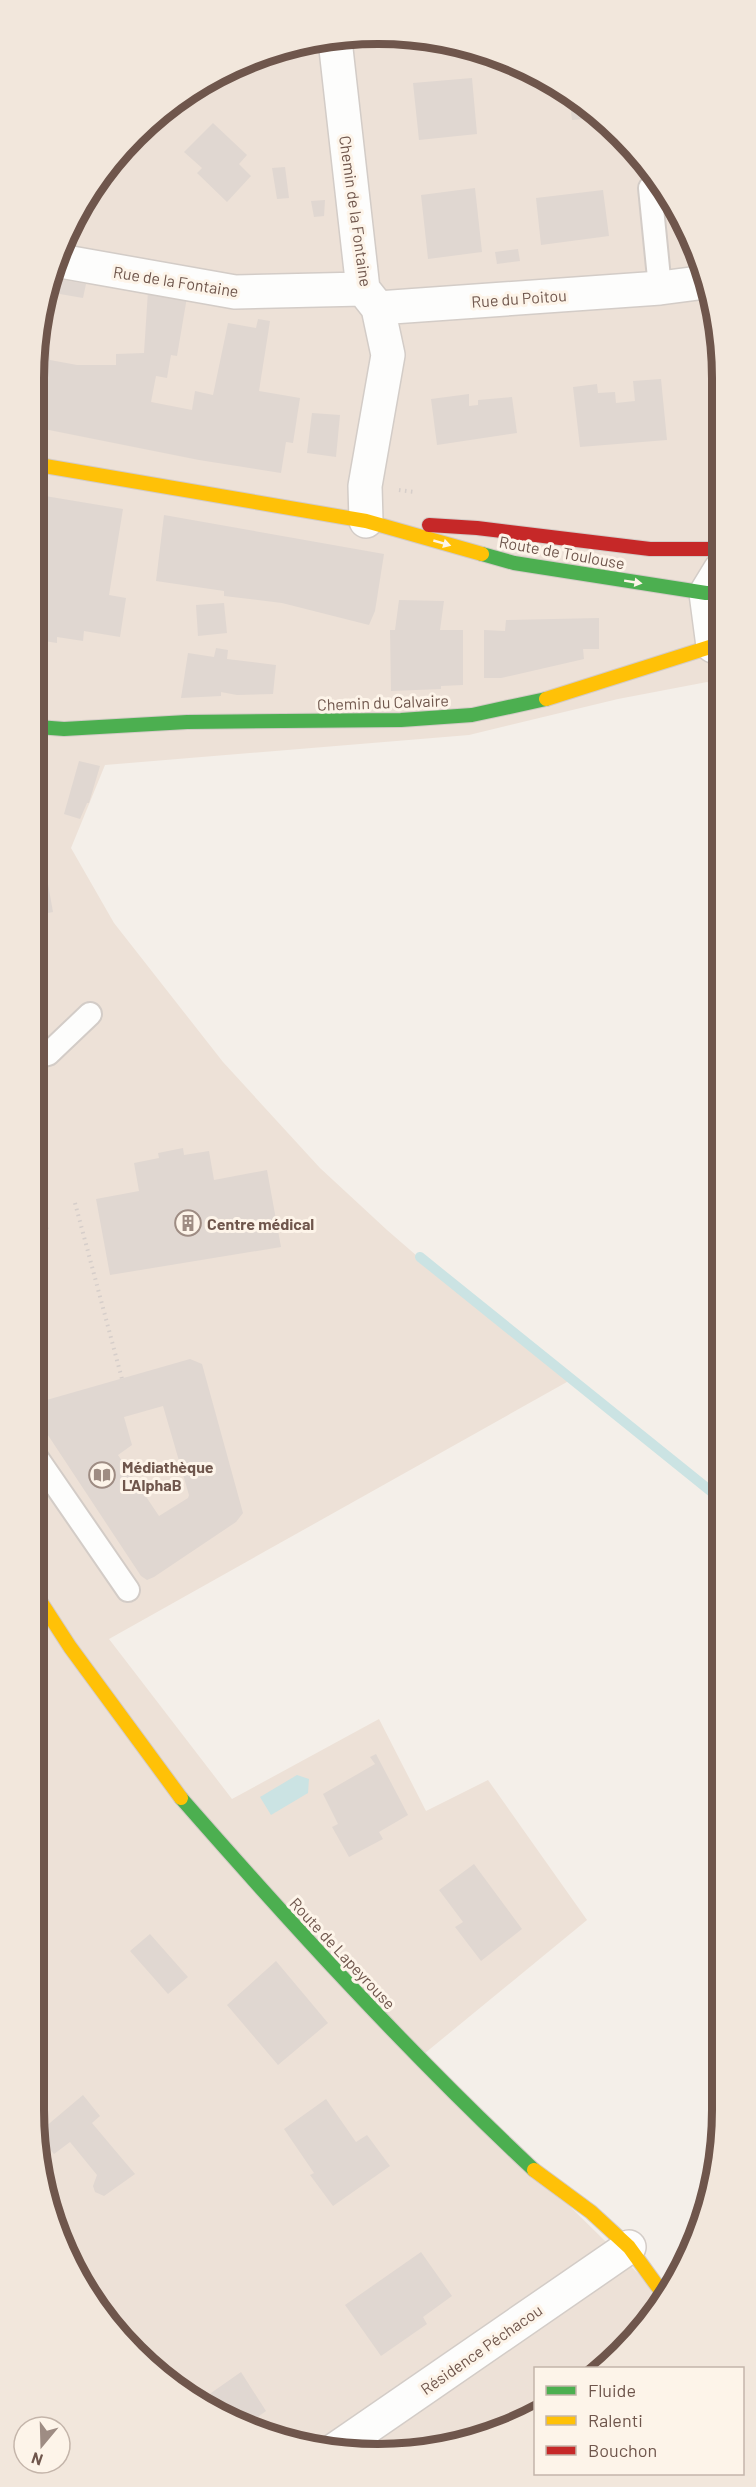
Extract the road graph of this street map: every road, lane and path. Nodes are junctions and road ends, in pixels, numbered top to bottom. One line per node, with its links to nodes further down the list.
1 (336, 46): 6 (street, Chemin de la Fontaine)
2 (653, 187): 5 (lane)
3 (64, 262): 6 (street, Rue de la Fontaine)
4 (699, 283): 5 (street, Rue du Poitou)
5 (660, 288): 6 (street, Rue du Poitou)
6 (371, 298): 8 (street, Chemin de la Fontaine)
7 (44, 466): 8 (street, Route de Toulouse)
8 (366, 521): 9 (street, Route de Toulouse); 10 (street, Route de Toulouse, one-way to 10)
9 (712, 549)
10 (712, 586)
11 (712, 647): 12 (street, Chemin du Calvaire)
12 (44, 727)
13 (90, 1014): 14 (lane)
14 (44, 1055)
15 (75, 1203): 16 (path)
16 (122, 1379)
17 (44, 1468): 18 (lane)
18 (128, 1590)
19 (44, 1607): 20 (street, Route de Lapeyrouse)
20 (629, 2247): 21 (street, Route de Lapeyrouse); 22 (street, Résidence Péchacou)
21 (660, 2289)
22 (346, 2442)

